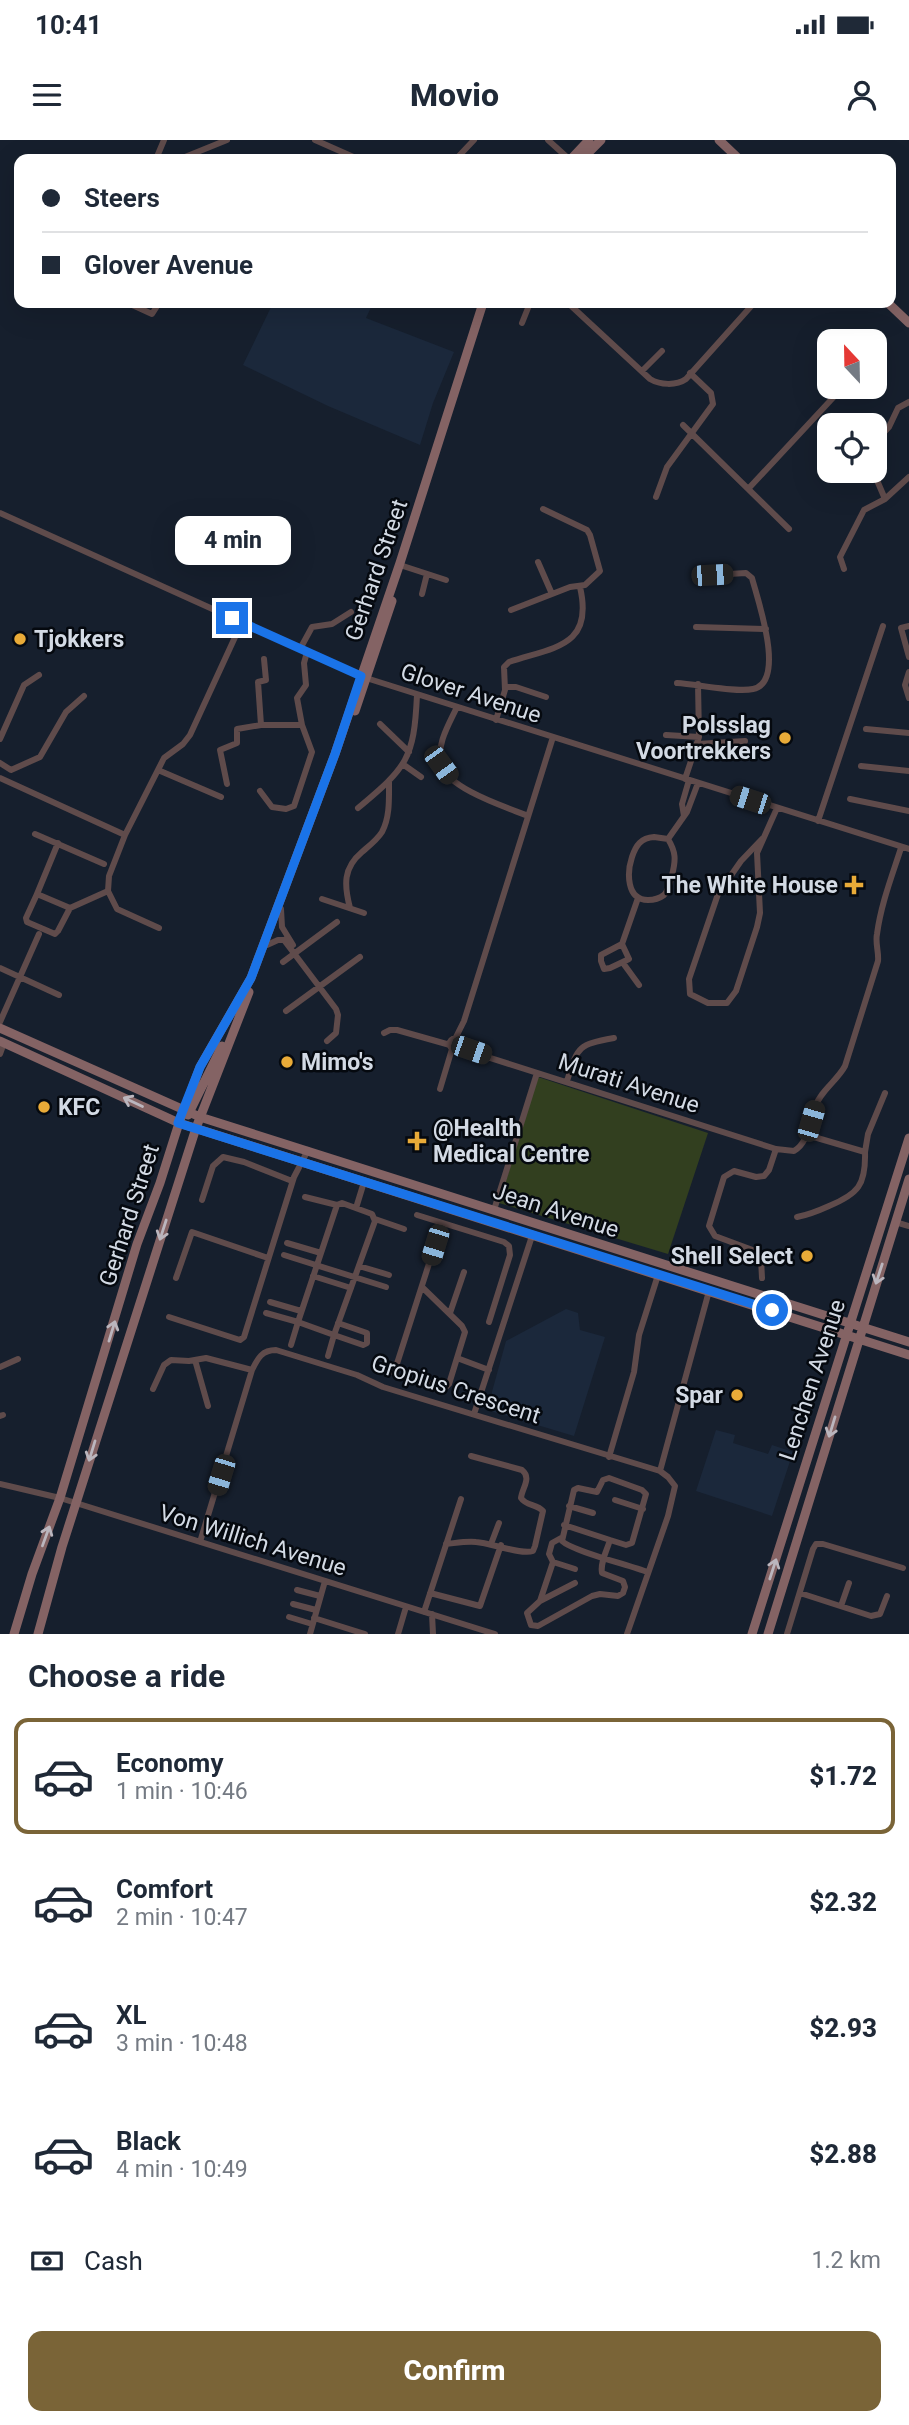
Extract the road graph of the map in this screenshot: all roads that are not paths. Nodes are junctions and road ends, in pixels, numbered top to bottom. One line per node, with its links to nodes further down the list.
1 (227, 140): 8 (street)
2 (315, 140): 9 (street)
3 (474, 140): 10 (street)
4 (548, 140): 11 (street)
5 (589, 140): 12 (main road)
6 (601, 140): 13 (main road)
7 (719, 140): 14 (main road)
8 (192, 154)
9 (347, 154)
10 (461, 154)
11 (564, 154)
12 (575, 154)
13 (587, 154)
14 (734, 154)
15 (139, 308): 16 (street)
16 (156, 308)
17 (483, 308): 40 (main road, Gerhard Street)
18 (483, 308): 60 (main road, Gerhard Street)
19 (528, 308): 22 (street)
20 (573, 308): 24 (street)
21 (749, 308): 25 (street)
22 (522, 323)
23 (662, 351): 24 (street)
24 (642, 371): 25 (street)
25 (690, 373): 30 (street)
26 (832, 399): 33 (street)
27 (909, 402): 29 (street)
28 (684, 425): 30 (street)
29 (887, 430)
30 (692, 433): 33 (street); 34 (street)
31 (909, 477): 35 (street)
32 (878, 483): 35 (street)
33 (749, 488): 38 (street)
34 (656, 497)
35 (884, 499): 41 (street)
36 (543, 509): 45 (street)
37 (0, 513): 50 (street, Glover Avenue)
38 (789, 529)
39 (538, 562): 47 (street)
40 (403, 566): 42 (street); 60 (main road, Gerhard Street)
41 (844, 569)
42 (427, 574): 44 (street); 46 (street)
43 (712, 575): 54 (street)
44 (446, 580)
45 (580, 587): 47 (street); 63 (street)
46 (422, 594)
47 (552, 594): 48 (street)
48 (511, 610)
49 (351, 612): 55 (street)
50 (242, 622): 55 (street, Glover Avenue); 84 (street)
51 (883, 626): 100 (street)
52 (909, 626): 56 (street)
53 (696, 627): 54 (street)
54 (766, 629): 62 (street)
55 (304, 650): 60 (street, Glover Avenue); 72 (street)
56 (909, 657)
57 (264, 659): 71 (street)
58 (39, 675): 77 (street)
59 (909, 675): 67 (street)
60 (364, 677): 64 (street, Glover Avenue); 114 (main road, Gerhard Street); 145 (main road, Gerhard Street)
61 (677, 683): 62 (street)
62 (698, 684): 78 (street)
63 (506, 687): 66 (street); 69 (street)
64 (417, 695): 68 (street, Glover Avenue); 80 (street)
65 (84, 696): 81 (street)
66 (546, 697)
67 (909, 698)
68 (457, 707): 69 (street, Glover Avenue); 98 (street)
69 (496, 720): 76 (street, Glover Avenue)
70 (380, 724): 80 (street)
71 (261, 725): 72 (street); 91 (street)
72 (302, 725): 92 (street)
73 (866, 729): 74 (street)
74 (909, 733)
75 (666, 735): 78 (street)
76 (553, 737): 88 (street, Glover Avenue); 98 (street)
77 (0, 739)
78 (698, 741): 79 (street); 88 (street)
79 (745, 741)
80 (409, 752): 82 (street)
81 (0, 763)
82 (404, 765): 86 (street); 89 (street)
83 (861, 766): 85 (street)
84 (158, 770): 93 (street); 102 (street)
85 (909, 771)
86 (421, 777)
87 (0, 778): 102 (street)
88 (687, 780): 90 (street, Glover Avenue); 99 (street)
89 (389, 782): 95 (street); 115 (street)
90 (698, 783): 96 (street, Glover Avenue); 99 (street)
91 (227, 784)
92 (260, 791)
93 (221, 797)
94 (850, 799): 97 (street)
95 (358, 808)
96 (777, 808): 100 (street, Glover Avenue); 104 (street)
97 (909, 811)
98 (528, 816): 139 (street)
99 (684, 816): 103 (street)
100 (818, 821): 107 (street, Glover Avenue)
101 (36, 834): 106 (street)
102 (125, 835): 109 (street)
103 (668, 839): 111 (street); 111 (street)
104 (762, 839): 104 (street)
105 (909, 841): 107 (street)
106 (58, 843): 108 (street); 110 (street)
107 (905, 849): 148 (street)
108 (104, 864)
109 (108, 891): 113 (street); 118 (street)
110 (37, 894): 113 (street); 113 (street)
111 (638, 898): 122 (street)
112 (322, 900): 115 (street)
113 (70, 908)
114 (281, 908): 120 (street); 121 (main road, Gerhard Street)
115 (350, 908): 116 (street)
116 (363, 913)
117 (337, 922): 123 (street)
118 (159, 928)
119 (38, 934): 128 (street)
120 (286, 938): 121 (street); 123 (street)
121 (267, 944): 145 (main road, Gerhard Street)
122 (622, 944): 126 (street); 126 (street)
123 (297, 954): 125 (street); 130 (street)
124 (360, 957): 130 (street)
125 (283, 962)
126 (623, 963): 129 (street)
127 (0, 968): 128 (street)
128 (21, 977): 131 (street); 133 (street)
129 (639, 985)
130 (320, 986): 132 (street); 138 (street)
131 (59, 995)
132 (286, 1011)
133 (0, 1022)
134 (0, 1028): 145 (main road, Jean Avenue)
135 (384, 1033): 139 (street, Murati Avenue)
136 (614, 1038): 142 (street)
137 (1, 1040): 140 (street); 146 (main road, Jean Avenue, one-way to 137)
138 (327, 1041)
139 (454, 1044): 141 (street, Murati Avenue); 143 (street)
140 (0, 1054)
141 (537, 1073): 142 (street, Murati Avenue); 161 (street)
142 (567, 1081): 150 (street, Murati Avenue)
143 (440, 1089)
144 (885, 1093): 152 (street)
145 (191, 1114): 146 (main road, Gerhard Street); 147 (main road, Gerhard Street); 151 (main road, Jean Avenue)
146 (178, 1123): 147 (main road, Jean Avenue); 221 (main road, Gerhard Street, one-way to 146)
147 (196, 1128): 153 (main road, Jean Avenue); 224 (main road, Gerhard Street, one-way to 224)
148 (807, 1135): 150 (street); 152 (street)
149 (909, 1138): 197 (main road, Lenchen Avenue)
150 (776, 1149): 182 (street)
151 (308, 1150): 153 (street); 161 (main road, Jean Avenue)
152 (865, 1152): 163 (street)
153 (302, 1162): 155 (street); 156 (main road, Jean Avenue)
154 (909, 1179): 165 (main road, Lenchen Avenue)
155 (292, 1181): 158 (street); 173 (street)
156 (364, 1182): 160 (street); 169 (main road, Jean Avenue)
157 (305, 1197): 159 (street)
158 (202, 1200)
159 (337, 1205): 160 (street); 171 (street)
160 (355, 1208): 164 (street)
161 (494, 1210): 183 (main road, Jean Avenue)
162 (417, 1216): 166 (street)
163 (797, 1217)
164 (375, 1219): 168 (street); 175 (street)
165 (895, 1222): 167 (street); 198 (main road, Lenchen Avenue, one-way to 198)
166 (442, 1223): 185 (street); 195 (street)
167 (909, 1226)
168 (404, 1229)
169 (532, 1236): 178 (main road, Jean Avenue); 211 (street)
170 (287, 1243): 171 (street)
171 (321, 1254): 174 (street)
172 (284, 1255): 174 (street)
173 (268, 1258): 181 (street); 193 (street)
174 (317, 1265): 179 (street); 180 (street)
175 (359, 1266): 177 (street); 180 (street)
176 (464, 1272): 192 (street)
177 (389, 1275)
178 (658, 1275): 187 (main road, Jean Avenue); 218 (street)
179 (313, 1276): 186 (street); 190 (street)
180 (355, 1277): 184 (street); 186 (street)
181 (176, 1278)
182 (762, 1278)
183 (732, 1286): 189 (main road); 197 (main road, Jean Avenue)
184 (386, 1287)
185 (422, 1287): 192 (street); 212 (street)
186 (351, 1288): 196 (street)
187 (709, 1291): 189 (main road, Jean Avenue); 219 (street)
188 (270, 1302): 190 (street)
189 (749, 1303): 200 (main road, Jean Avenue)
190 (301, 1311): 194 (street)
191 (266, 1313): 194 (street)
192 (450, 1313): 206 (street)
193 (169, 1317)
194 (298, 1322): 199 (street); 203 (street)
195 (489, 1322)
196 (338, 1323): 199 (street); 199 (street)
197 (850, 1323): 198 (main road, Jean Avenue); 200 (main road, Lenchen Avenue)
198 (862, 1326): 201 (main road, Lenchen Avenue); 202 (main road, Jean Avenue)
199 (334, 1335): 204 (street)
200 (847, 1335): 201 (main road, Jean Avenue); 265 (main road, Lenchen Avenue, one-way to 200)
201 (859, 1339): 205 (main road, Jean Avenue); 266 (main road, Lenchen Avenue, one-way to 266)
202 (909, 1342)
203 (291, 1345)
204 (328, 1356)
205 (909, 1356)
206 (457, 1358): 211 (street); 213 (street)
207 (18, 1359): 209 (street)
208 (195, 1360): 210 (street); 214 (street); 215 (street)
209 (0, 1367)
210 (252, 1370): 216 (street, Gropius Crescent); 232 (street)
211 (489, 1370): 216 (street)
212 (394, 1373)
213 (416, 1380)
214 (153, 1390)
215 (208, 1406)
216 (474, 1414): 218 (street, Gropius Crescent)
217 (471, 1456): 235 (street)
218 (608, 1457): 219 (street, Gropius Crescent)
219 (660, 1471): 240 (street)
220 (0, 1484): 221 (street, Von Willich Avenue)
221 (60, 1498): 224 (street, Von Willich Avenue); 257 (main road, Gerhard Street, one-way to 221)
222 (461, 1499): 233 (street)
223 (615, 1500): 226 (street)
224 (77, 1504): 232 (street, Von Willich Avenue); 258 (main road, Gerhard Street)
225 (569, 1506): 226 (street); 227 (street); 229 (street)
226 (643, 1509): 231 (street)
227 (593, 1513)
228 (499, 1523): 234 (street)
229 (564, 1525): 230 (street); 231 (street)
230 (561, 1538): 236 (street); 237 (street)
231 (610, 1540): 236 (street)
232 (200, 1542): 241 (street, Von Willich Avenue)
233 (446, 1544): 234 (street); 245 (street)
234 (491, 1544): 235 (street)
235 (501, 1545): 245 (street)
236 (605, 1557): 240 (street); 249 (street)
237 (553, 1562): 239 (street); 249 (street)
238 (903, 1567): 246 (street)
239 (575, 1569)
240 (647, 1572): 264 (street)
241 (325, 1581): 247 (street); 252 (street, Von Willich Avenue)
242 (575, 1583): 249 (street)
243 (849, 1583): 251 (street)
244 (298, 1590): 247 (street)
245 (430, 1593): 253 (street)
246 (800, 1593): 251 (street); 267 (street)
247 (320, 1596): 256 (street)
248 (887, 1596): 251 (street)
249 (540, 1601)
250 (292, 1604): 256 (street)
251 (841, 1606)
252 (407, 1607): 253 (street, Von Willich Avenue); 261 (street)
253 (424, 1612): 254 (street, Von Willich Avenue)
254 (432, 1614): 262 (street); 263 (street, Von Willich Avenue)
255 (289, 1617): 256 (street)
256 (314, 1618): 259 (street); 260 (street)
257 (13, 1634)
258 (38, 1634)
259 (310, 1634)
260 (365, 1634)
261 (398, 1634)
262 (433, 1634)
263 (495, 1634)
264 (627, 1634)
265 (752, 1634)
266 (768, 1634)
267 (787, 1634)

